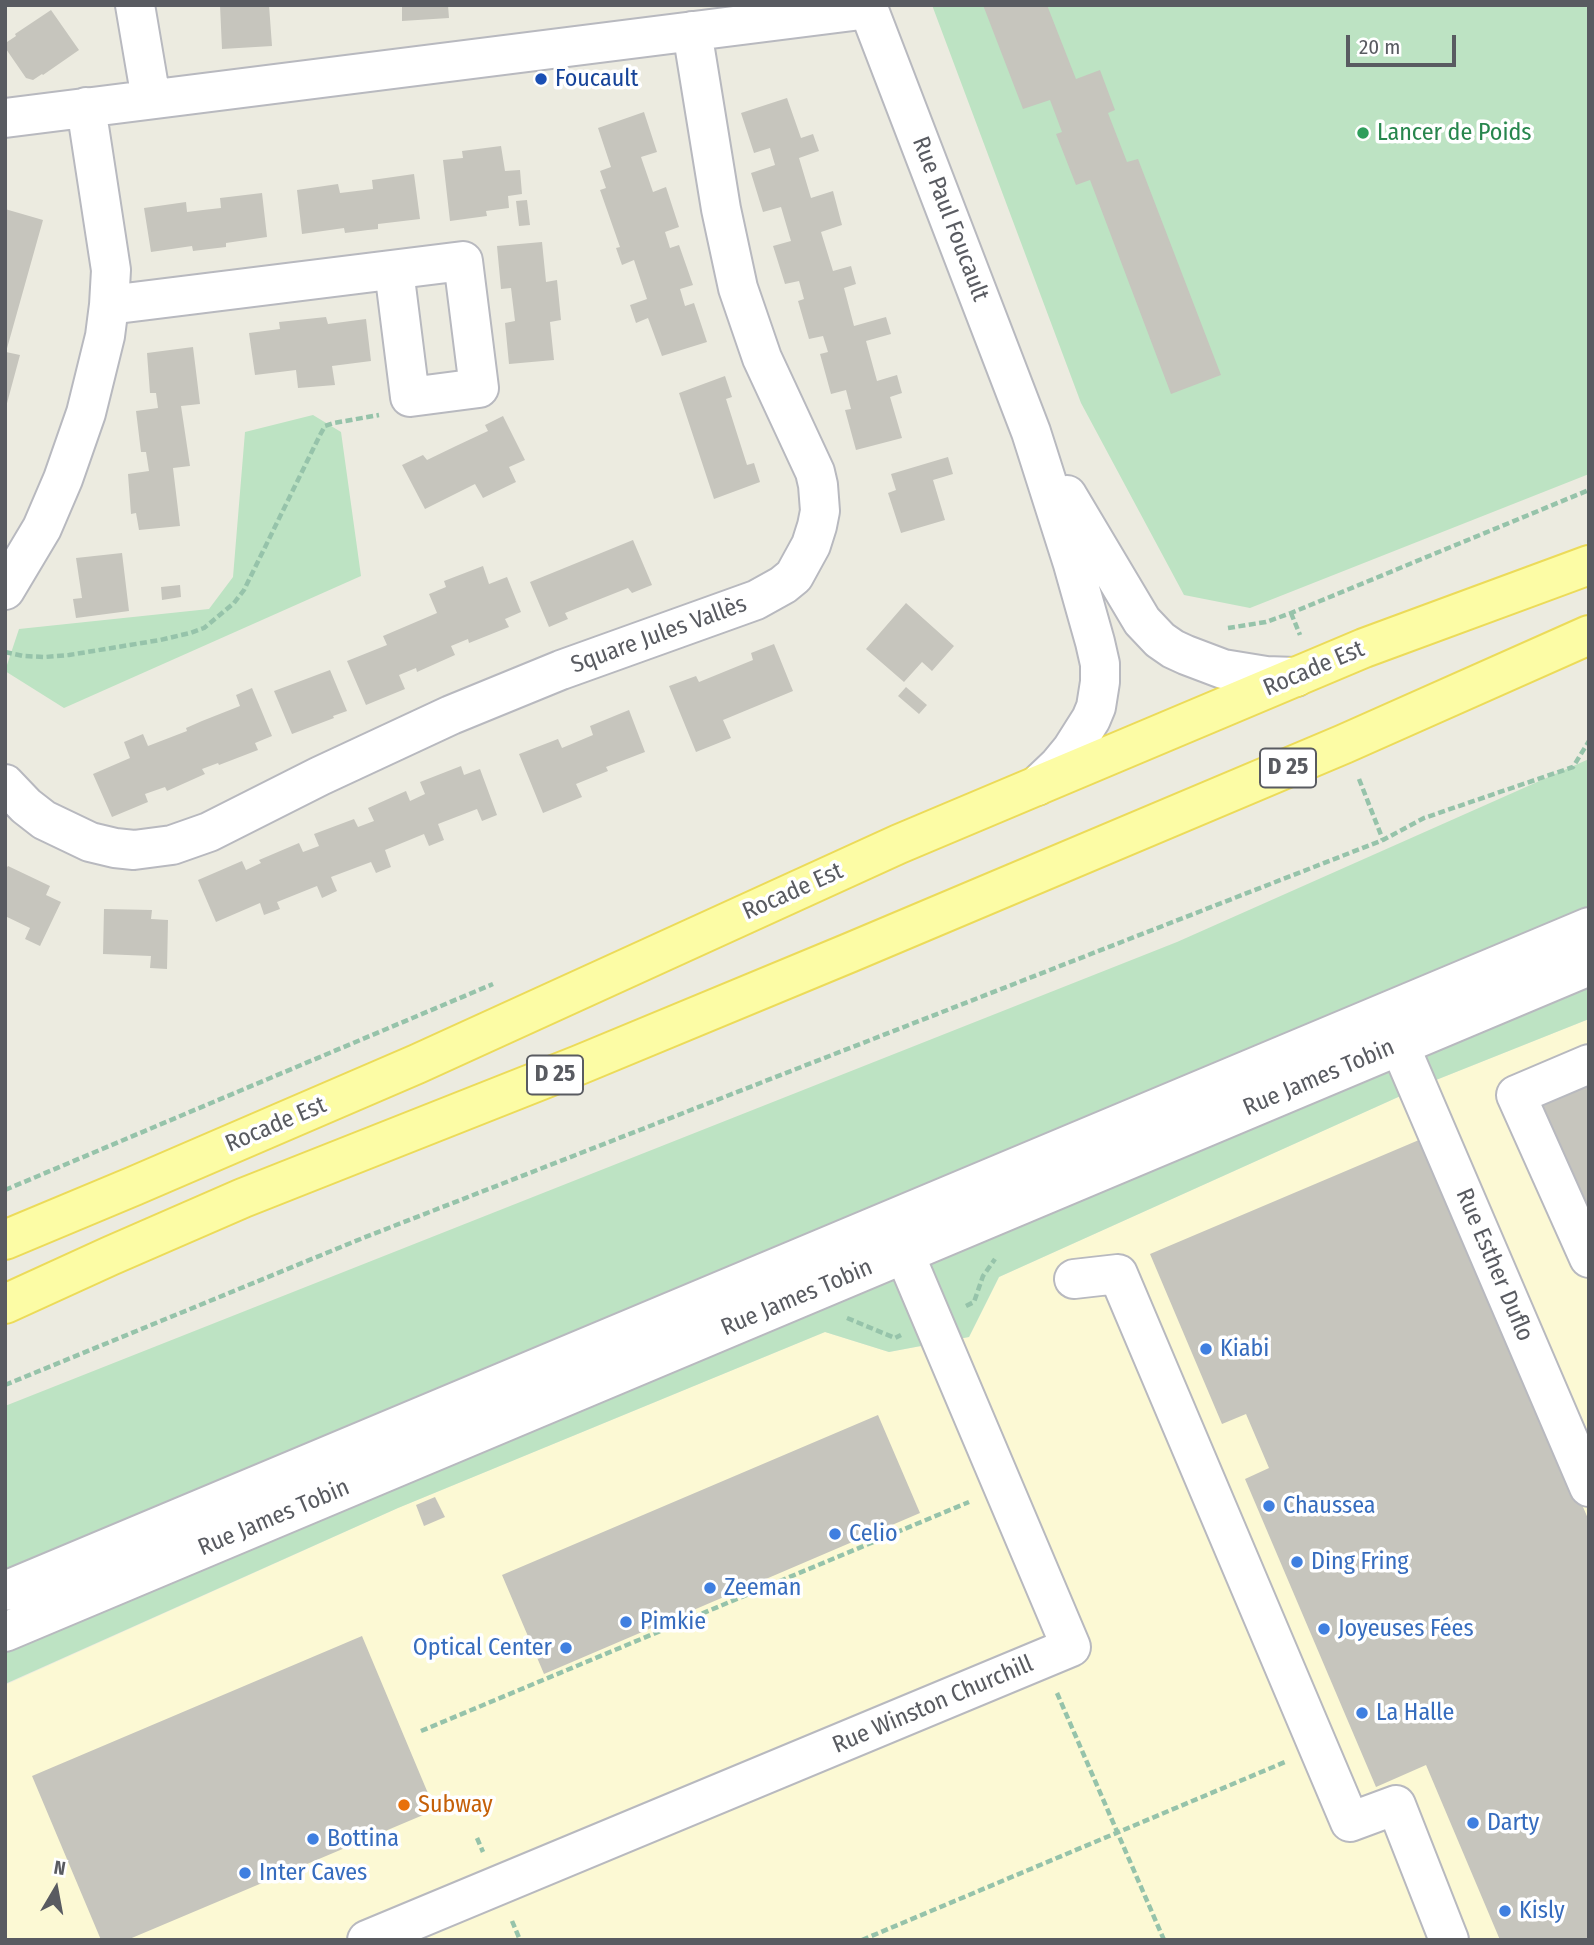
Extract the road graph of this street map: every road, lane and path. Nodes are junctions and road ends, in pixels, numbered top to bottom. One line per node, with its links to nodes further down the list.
1 (135, 5): 4 (street)
2 (868, 7): 3 (street); 10 (street, Rue Paul Foucault)
3 (692, 31): 4 (street); 19 (street, Square Jules Vallès)
4 (151, 99): 5 (street)
5 (86, 107): 6 (street); 8 (street)
6 (5, 118)
7 (394, 270): 8 (street); 9 (street); 9 (street)
8 (110, 305): 13 (street)
9 (410, 397): 16 (path)
10 (1031, 432): 17 (street, Rue Paul Foucault); 20 (street, Rue Paul Foucault)
11 (1589, 490): 14 (path)
12 (1589, 565): 17 (main road, Rocade Est)
13 (5, 590)
14 (1222, 629)
15 (1589, 635): 31 (main road, D 25)
16 (5, 652)
17 (1296, 677): 20 (main road, Rocade Est)
18 (1589, 741): 32 (path)
19 (5, 784)
20 (1037, 786): 28 (main road, Rocade Est)
21 (1589, 928): 27 (street, Rue James Tobin)
22 (1589, 966): 24 (street, Rue James Tobin)
23 (495, 984): 26 (path)
24 (1399, 1044): 27 (street, Rue James Tobin); 33 (street, Rue Esther Duflo)
25 (1589, 1064): 29 (street)
26 (5, 1190)
27 (897, 1236): 35 (street, Rue James Tobin); 36 (street, Rue James Tobin); 37 (street, Rue Winston Churchill)
28 (5, 1240)
29 (1589, 1258)
30 (1074, 1279): 39 (street)
31 (5, 1304)
32 (5, 1385)
33 (1589, 1487)
34 (973, 1500): 38 (path)
35 (5, 1591)
36 (5, 1632)
37 (1042, 1659): 40 (path); 41 (street, Rue Winston Churchill)
38 (421, 1731)
39 (1318, 1748): 40 (path); 44 (street)
40 (1118, 1832): 42 (path); 43 (path)
41 (367, 1940)
42 (862, 1940)
43 (1164, 1940)
44 (1449, 1940)

